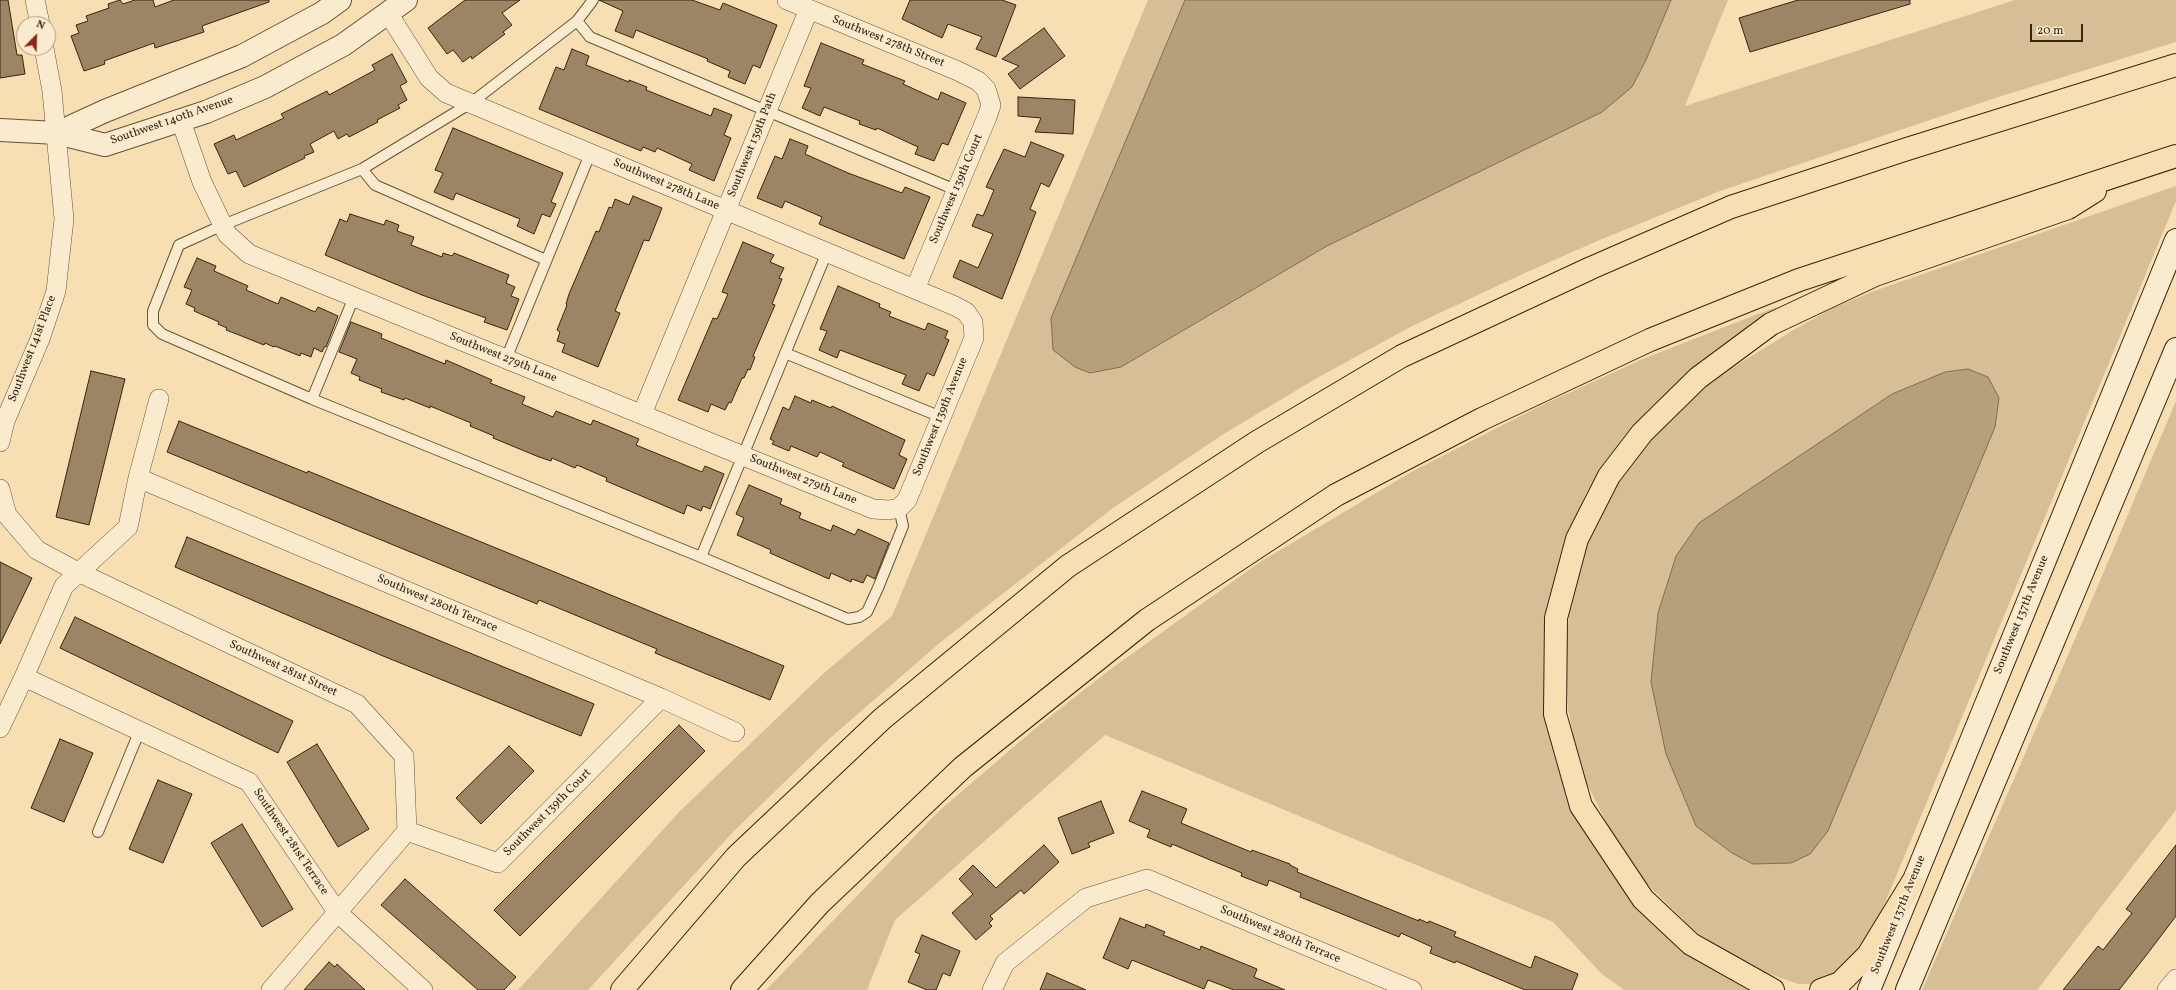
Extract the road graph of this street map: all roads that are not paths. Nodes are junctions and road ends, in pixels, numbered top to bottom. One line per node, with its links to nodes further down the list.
1 (35, 0): 8 (street)
2 (340, 0): 17 (main road, Southwest 140th Avenue)
3 (406, 0): 7 (main road, Southwest 140th Avenue)
4 (593, 0): 9 (lane)
5 (787, 0): 6 (street, Southwest 278th Street)
6 (809, 9): 12 (street, Southwest 278th Street); 14 (street, Southwest 139th Path)
7 (388, 13): 13 (street, Southwest 278th Lane); 15 (main road, Southwest 140th Avenue)
8 (38, 16)
9 (577, 21): 13 (lane); 14 (lane)
10 (46, 56): 17 (street, Southwest 141st Place)
11 (2174, 66): 58 (highway)
12 (986, 89): 22 (street, Southwest 139th Court)
13 (471, 103): 18 (street, Southwest 278th Lane); 20 (lane)
14 (767, 111): 22 (lane); 23 (street, Southwest 139th Path)
15 (181, 121): 17 (main road, Southwest 140th Avenue); 24 (street, Southwest 279th Lane)
16 (0, 130): 17 (main road, Southwest 140th Avenue)
17 (57, 133): 38 (street, Southwest 141st Place)
18 (590, 154): 23 (street, Southwest 278th Lane); 27 (lane)
19 (2176, 156): 21 (highway)
20 (362, 168): 24 (lane); 27 (lane)
21 (2125, 172): 59 (highway); 62 (highway)
22 (956, 190): 28 (street, Southwest 139th Court)
23 (726, 210): 26 (street, Southwest 278th Lane); 36 (street, Southwest 139th Path)
24 (223, 225): 29 (street, Southwest 279th Lane); 35 (lane)
25 (2176, 240): 53 (main road, Southwest 137th Avenue)
26 (827, 252): 28 (street, Southwest 278th Lane); 32 (lane)
27 (546, 260): 33 (lane)
28 (915, 289): 30 (street, Southwest 278th Lane)
29 (354, 297): 33 (street, Southwest 279th Lane); 35 (lane)
30 (972, 322): 37 (street, Southwest 139th Avenue)
31 (2176, 349): 65 (main road)
32 (785, 353): 37 (lane); 40 (lane)
33 (506, 359): 36 (street, Southwest 279th Lane)
34 (160, 399): 41 (street)
35 (312, 399): 44 (lane)
36 (642, 414): 40 (street, Southwest 279th Lane)
37 (941, 417): 43 (street, Southwest 139th Avenue)
38 (2, 420): 39 (street)
39 (0, 442)
40 (743, 455): 43 (street, Southwest 279th Lane); 44 (lane)
41 (138, 478): 45 (street); 47 (street, Southwest 280th Terrace)
42 (0, 489): 45 (street, Southwest 281st Street)
43 (899, 508): 44 (lane)
44 (700, 557)
45 (78, 572): 46 (street); 51 (street, Southwest 281st Street)
46 (24, 677): 48 (street); 49 (street, Southwest 281st Terrace)
47 (661, 698): 50 (street, Southwest 280th Terrace); 51 (street, Southwest 139th Court)
48 (0, 728)
49 (140, 730): 52 (lane); 54 (street, Southwest 281st Terrace)
50 (735, 732)
51 (407, 831): 54 (street)
52 (98, 832)
53 (1912, 883): 63 (highway); 64 (main road, Southwest 137th Avenue)
54 (338, 913): 56 (street); 57 (street, Southwest 281st Terrace)
55 (2176, 979): 66 (street)
56 (271, 990)
57 (423, 990)
58 (622, 990)
59 (742, 990)
60 (992, 990): 61 (street, Southwest 280th Terrace)
61 (1412, 990)
62 (1773, 990)
63 (1821, 990)
64 (1869, 990)
65 (1907, 990)
66 (2167, 990)

